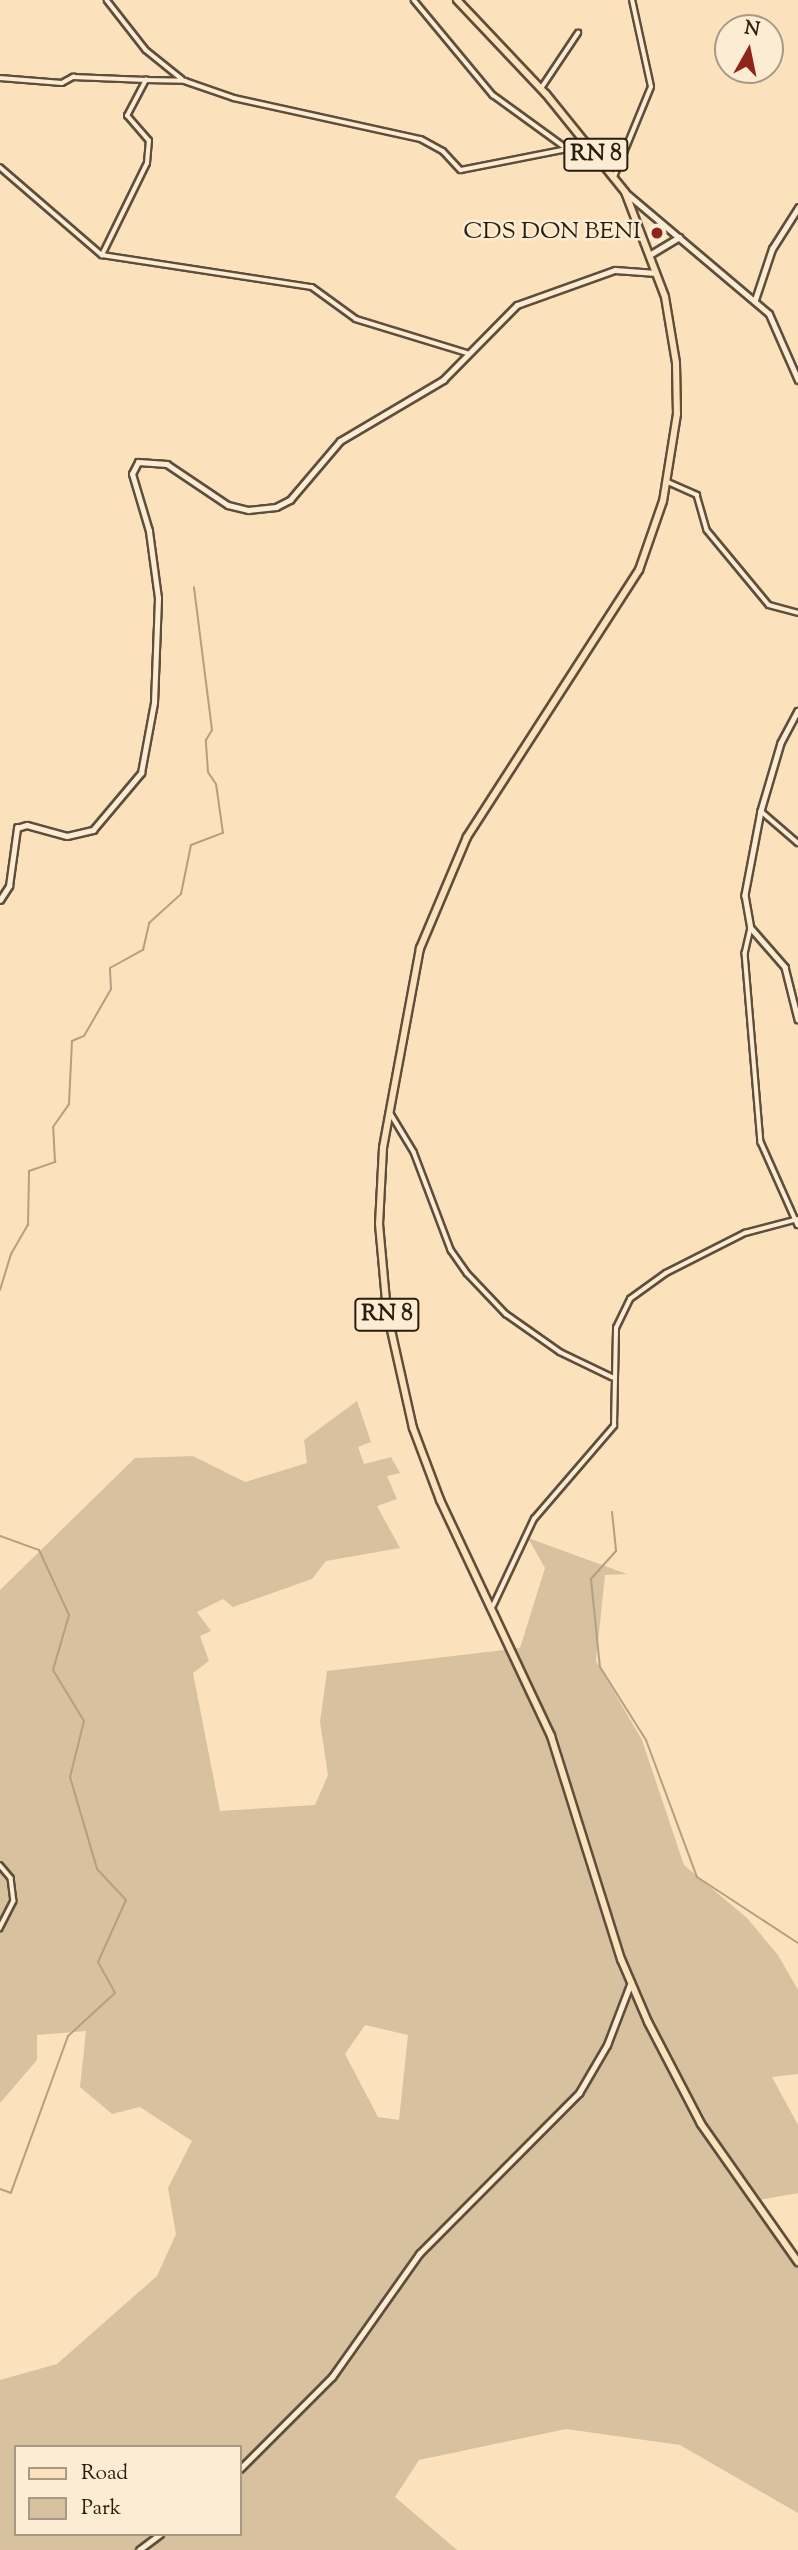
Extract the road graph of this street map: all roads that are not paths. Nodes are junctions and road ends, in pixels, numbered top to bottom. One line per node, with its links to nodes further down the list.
1 (107, 0): 8 (street)
2 (414, 0): 10 (street)
3 (457, 0): 9 (main road, RN 8)
4 (632, 0): 13 (street)
5 (578, 33): 9 (street)
6 (0, 78): 7 (street)
7 (146, 80): 8 (street); 18 (street)
8 (184, 81): 10 (street)
9 (541, 89): 11 (main road, RN 8)
10 (567, 149): 11 (street)
11 (598, 157): 13 (main road, RN 8)
12 (0, 167): 18 (street)
13 (614, 177): 14 (main road, RN 8)
14 (625, 191): 16 (main road); 17 (main road, RN 8)
15 (798, 208): 20 (street)
16 (680, 237): 17 (main road); 20 (main road)
17 (651, 254): 19 (main road, RN 8)
18 (102, 255): 21 (street)
19 (657, 273): 21 (street); 24 (main road, RN 8)
20 (755, 300): 22 (main road)
21 (467, 353): 29 (street)
22 (797, 371): 23 (main road)
23 (798, 380)
24 (668, 482): 25 (street); 32 (main road, RN 8)
25 (798, 613)
26 (798, 711): 27 (street)
27 (761, 811): 28 (street); 30 (street)
28 (798, 843)
29 (0, 900)
30 (751, 928): 31 (street); 33 (street)
31 (798, 1019)
32 (388, 1110): 35 (street); 36 (main road, RN 8)
33 (797, 1219): 34 (street); 35 (street)
34 (798, 1225)
35 (612, 1377): 36 (street)
36 (493, 1606): 39 (main road, RN 8)
37 (0, 1866): 38 (street)
38 (0, 1929)
39 (631, 1981): 40 (main road, RN 8); 41 (street)
40 (798, 2262)
41 (242, 2467)
42 (157, 2536): 43 (street)
43 (139, 2550)

